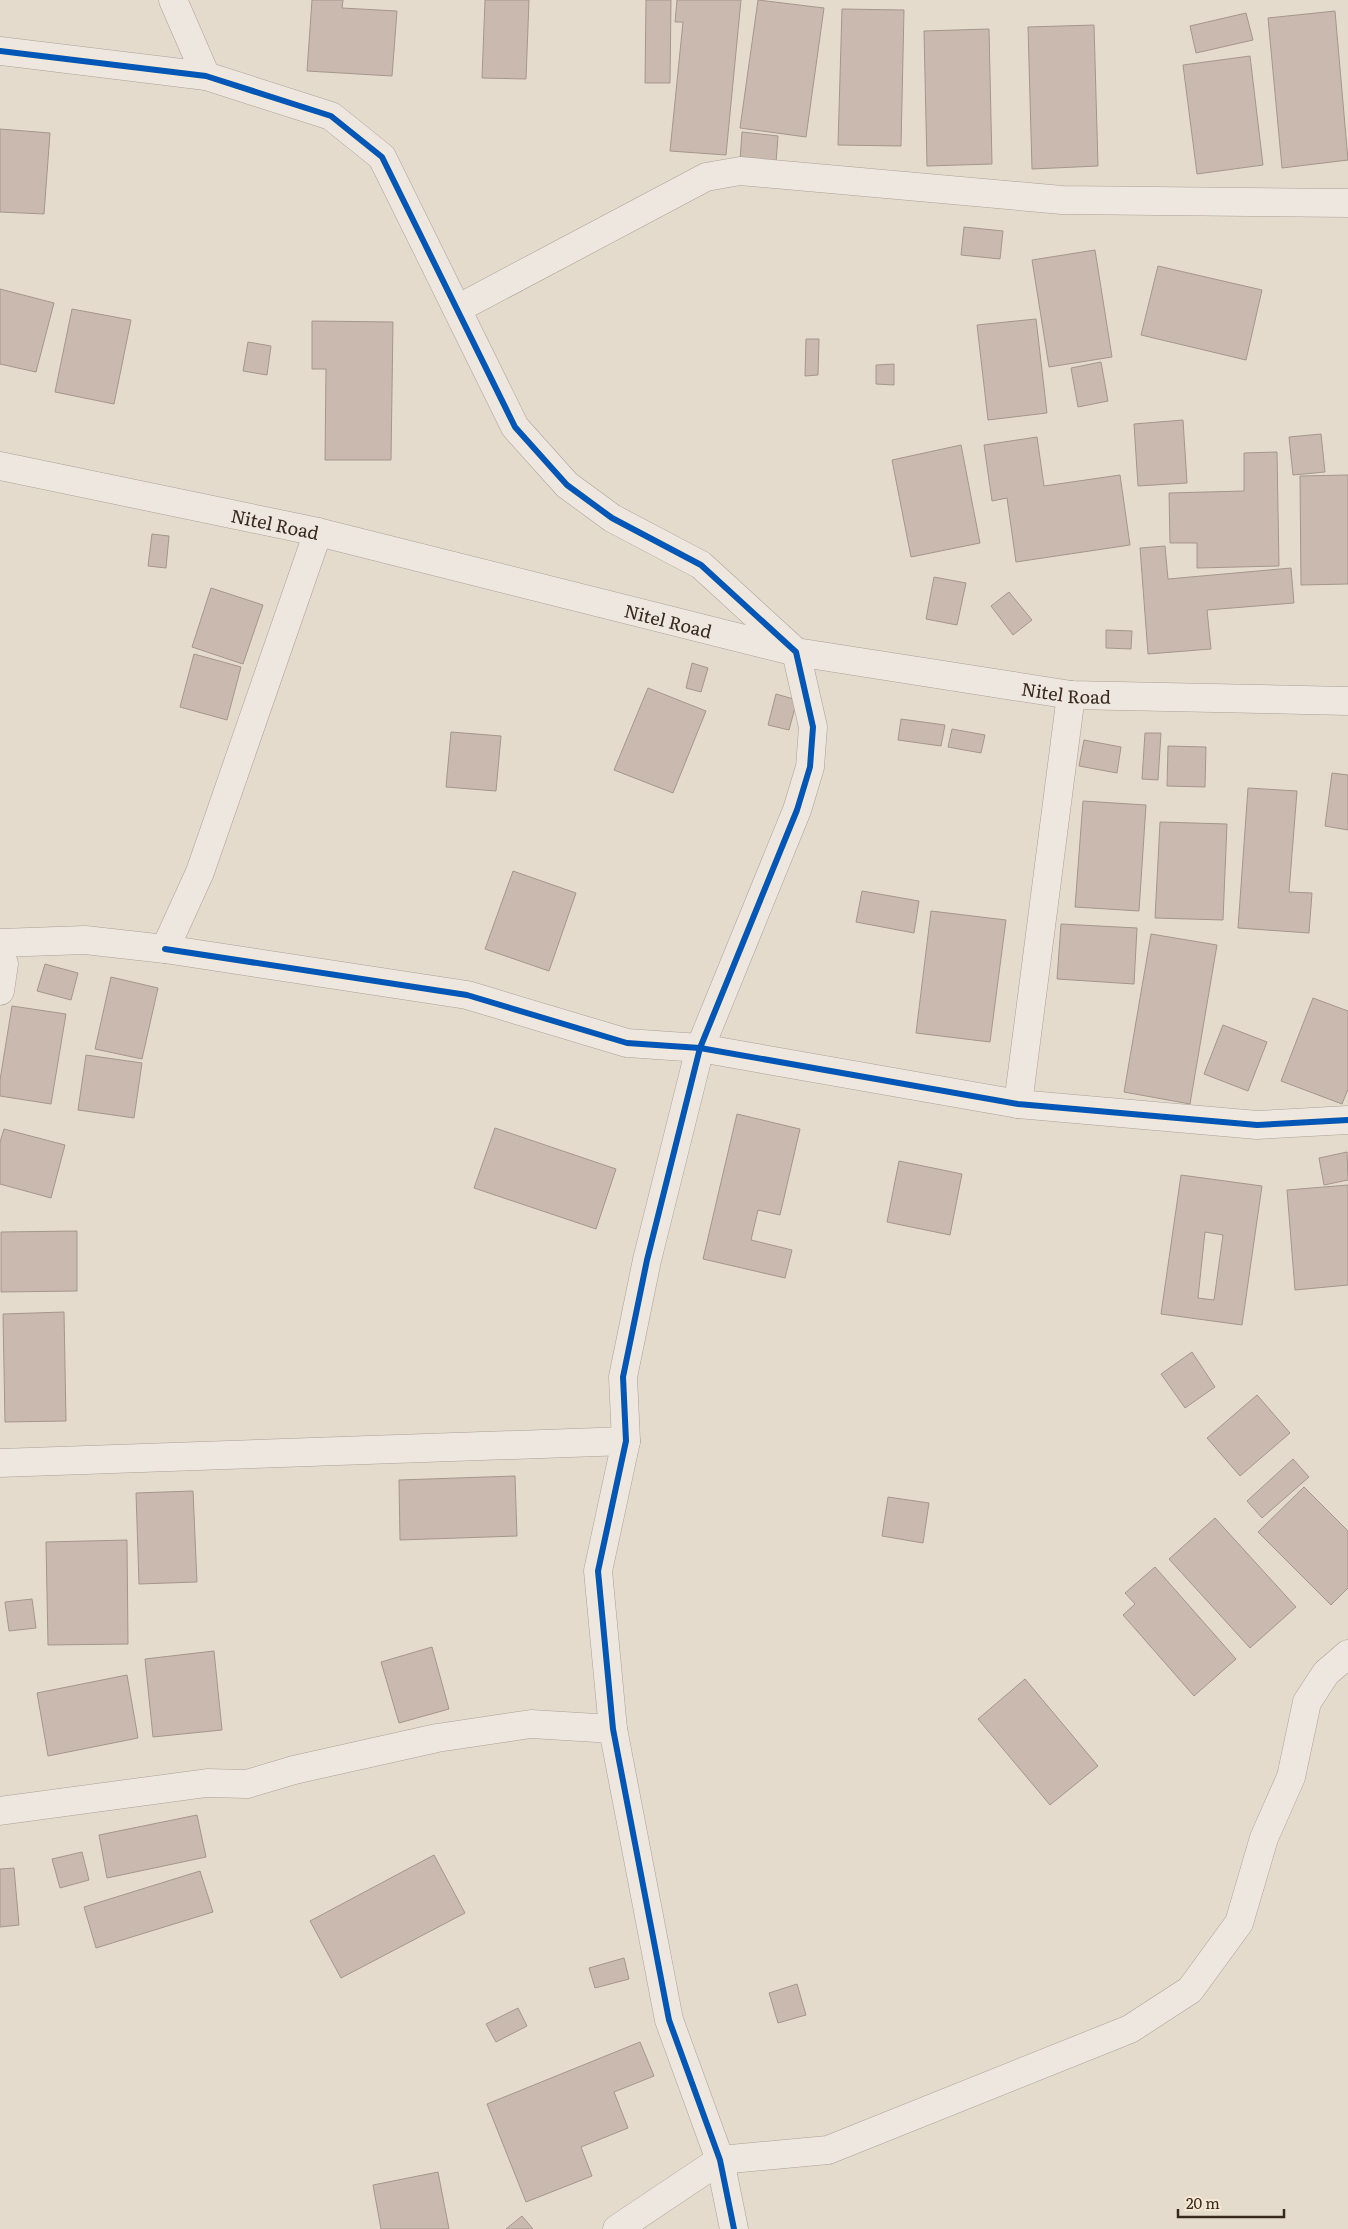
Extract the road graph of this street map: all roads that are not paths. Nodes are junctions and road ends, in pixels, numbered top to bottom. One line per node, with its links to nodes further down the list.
1 (173, 0): 3 (street)
2 (0, 51): 3 (street)
3 (206, 76): 5 (street)
4 (1348, 203): 5 (street)
5 (457, 309): 8 (street)
6 (0, 466): 7 (street, Nitel Road)
7 (318, 532): 8 (street, Nitel Road); 12 (street)
8 (796, 652): 9 (street, Nitel Road); 15 (street)
9 (1071, 694): 10 (street, Nitel Road); 16 (street)
10 (1348, 701)
11 (0, 943): 12 (street)
12 (165, 949): 15 (street)
13 (0, 953): 14 (street)
14 (0, 991)
15 (700, 1048): 16 (street); 18 (street)
16 (1018, 1104): 17 (street)
17 (1348, 1120)
18 (626, 1441): 19 (street); 21 (street)
19 (0, 1463)
20 (1348, 1654): 23 (street)
21 (613, 1729): 22 (street); 23 (street)
22 (0, 1811)
23 (720, 2160): 24 (street); 25 (street)
24 (617, 2229)
25 (734, 2229)

